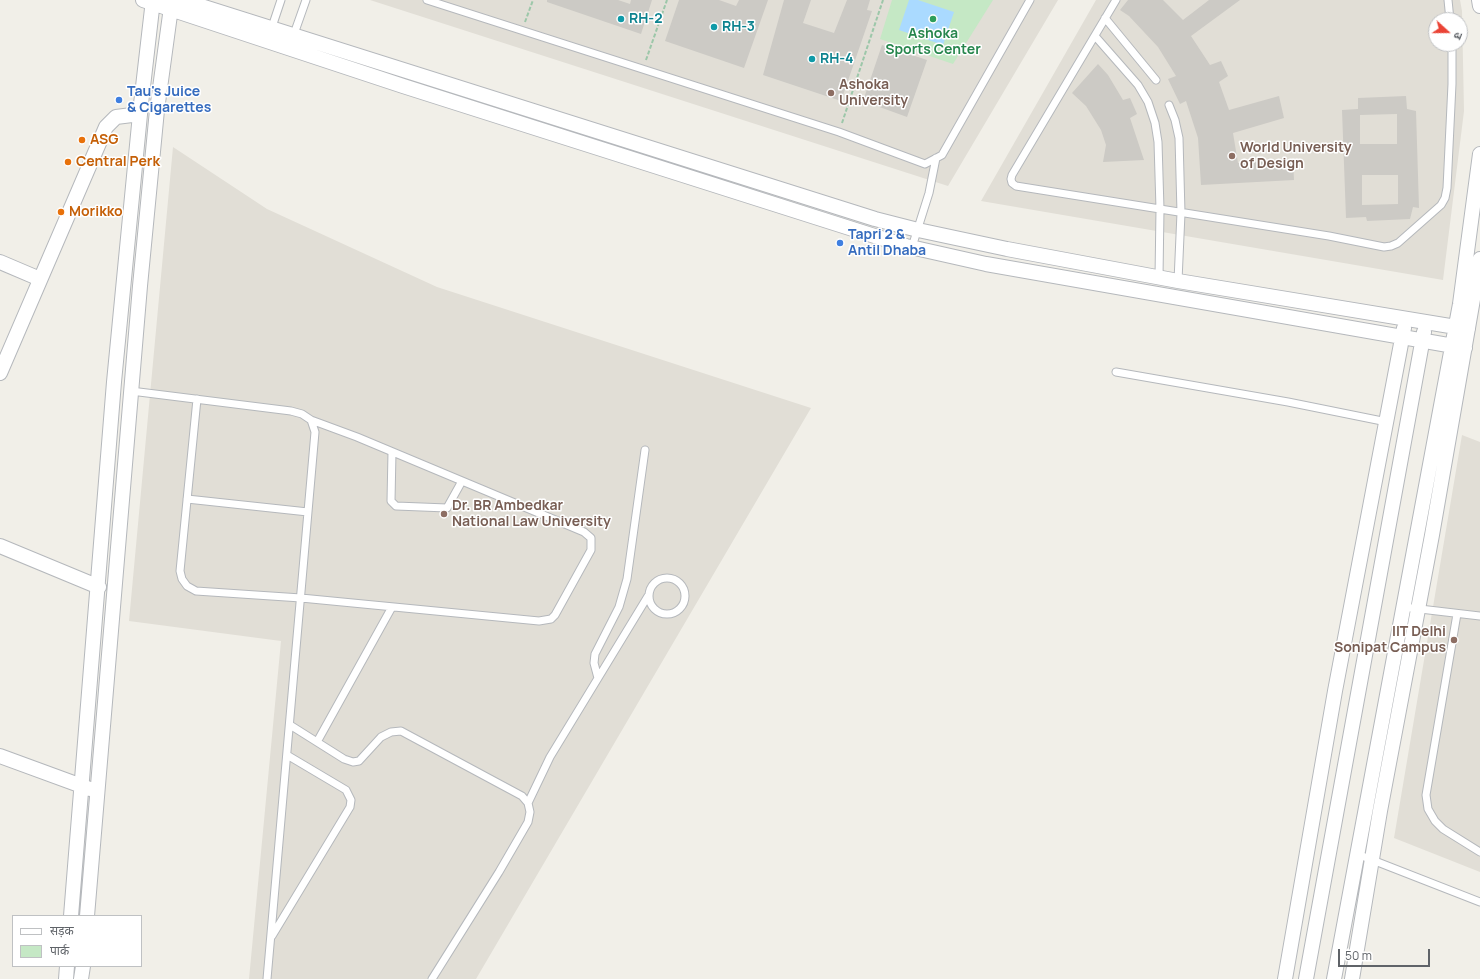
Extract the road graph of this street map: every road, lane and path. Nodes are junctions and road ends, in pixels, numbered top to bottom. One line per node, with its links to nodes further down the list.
1 (182, 0): 17 (street)
2 (281, 0): 17 (lane)
3 (306, 0): 19 (lane)
4 (427, 0): 18 (lane)
5 (533, 0): 18 (path)
6 (667, 0): 22 (path)
7 (883, 0): 26 (path)
8 (1030, 0): 28 (lane)
9 (1116, 0): 16 (lane)
10 (1448, 0): 15 (lane)
11 (1479, 0): 14 (street)
12 (149, 1): 13 (street); 25 (street)
13 (171, 4): 32 (street); 46 (street)
14 (1480, 6)
15 (1449, 12)
16 (1105, 18): 20 (lane); 23 (lane)
17 (272, 27): 19 (street)
18 (522, 30): 22 (lane)
19 (294, 34): 31 (street)
20 (1095, 36): 29 (lane); 29 (lane)
21 (1452, 52): 30 (lane)
22 (643, 69): 26 (lane)
23 (1156, 80)
24 (1169, 105): 30 (lane)
25 (140, 114): 36 (street); 48 (street)
26 (839, 132): 28 (lane)
27 (1480, 154): 40 (street)
28 (936, 158): 31 (lane)
29 (1160, 209): 30 (lane); 35 (lane)
30 (1181, 213): 37 (lane)
31 (918, 230): 32 (lane); 35 (street)
32 (912, 247): 41 (street)
33 (1480, 259): 40 (street)
34 (0, 262): 36 (street)
35 (1159, 277): 37 (street)
36 (40, 279): 45 (street)
37 (1178, 281): 38 (street)
38 (1406, 319): 39 (street); 41 (street)
39 (1426, 322): 40 (street); 42 (street)
40 (1462, 328): 43 (street)
41 (1403, 337): 42 (street); 51 (street)
42 (1423, 340): 43 (street); 88 (street)
43 (1459, 347): 62 (street); 63 (street)
44 (1116, 372): 51 (lane)
45 (0, 373)
46 (131, 391): 47 (lane); 49 (street)
47 (197, 399): 50 (lane); 55 (lane)
48 (111, 419): 49 (street); 58 (street)
49 (128, 420): 72 (street)
50 (310, 420): 53 (lane); 56 (lane)
51 (1387, 422): 87 (street)
52 (645, 450): 66 (lane)
53 (392, 452): 54 (lane); 54 (lane)
54 (462, 481): 61 (lane)
55 (187, 499): 56 (lane); 60 (lane)
56 (308, 512): 60 (lane)
57 (0, 546): 58 (street)
58 (99, 587): 71 (street)
59 (648, 596): 59 (lane); 66 (lane)
60 (301, 598): 61 (lane); 67 (lane)
61 (392, 607): 68 (lane)
62 (1403, 607): 63 (lane); 75 (street)
63 (1418, 610): 64 (lane); 76 (street)
64 (1457, 614): 65 (lane); 74 (lane)
65 (1480, 616)
66 (598, 678): 73 (lane)
67 (290, 725): 68 (lane); 69 (lane)
68 (317, 742): 73 (lane)
69 (287, 755): 80 (lane); 80 (lane)
70 (0, 756): 71 (street)
71 (81, 786): 72 (street); 78 (street)
72 (97, 791): 79 (street)
73 (528, 803): 86 (lane)
74 (1480, 852)
75 (1357, 854): 76 (lane); 89 (street)
76 (1372, 859): 77 (lane); 90 (street)
77 (1480, 902)
78 (71, 915)
79 (87, 915)
80 (271, 938): 85 (lane)
81 (67, 967): 83 (street)
82 (82, 967): 84 (street)
83 (66, 979)
84 (82, 979)
85 (268, 979)
86 (432, 979)
87 (1285, 979)
88 (1306, 979)
89 (1334, 979)
90 (1352, 979)

